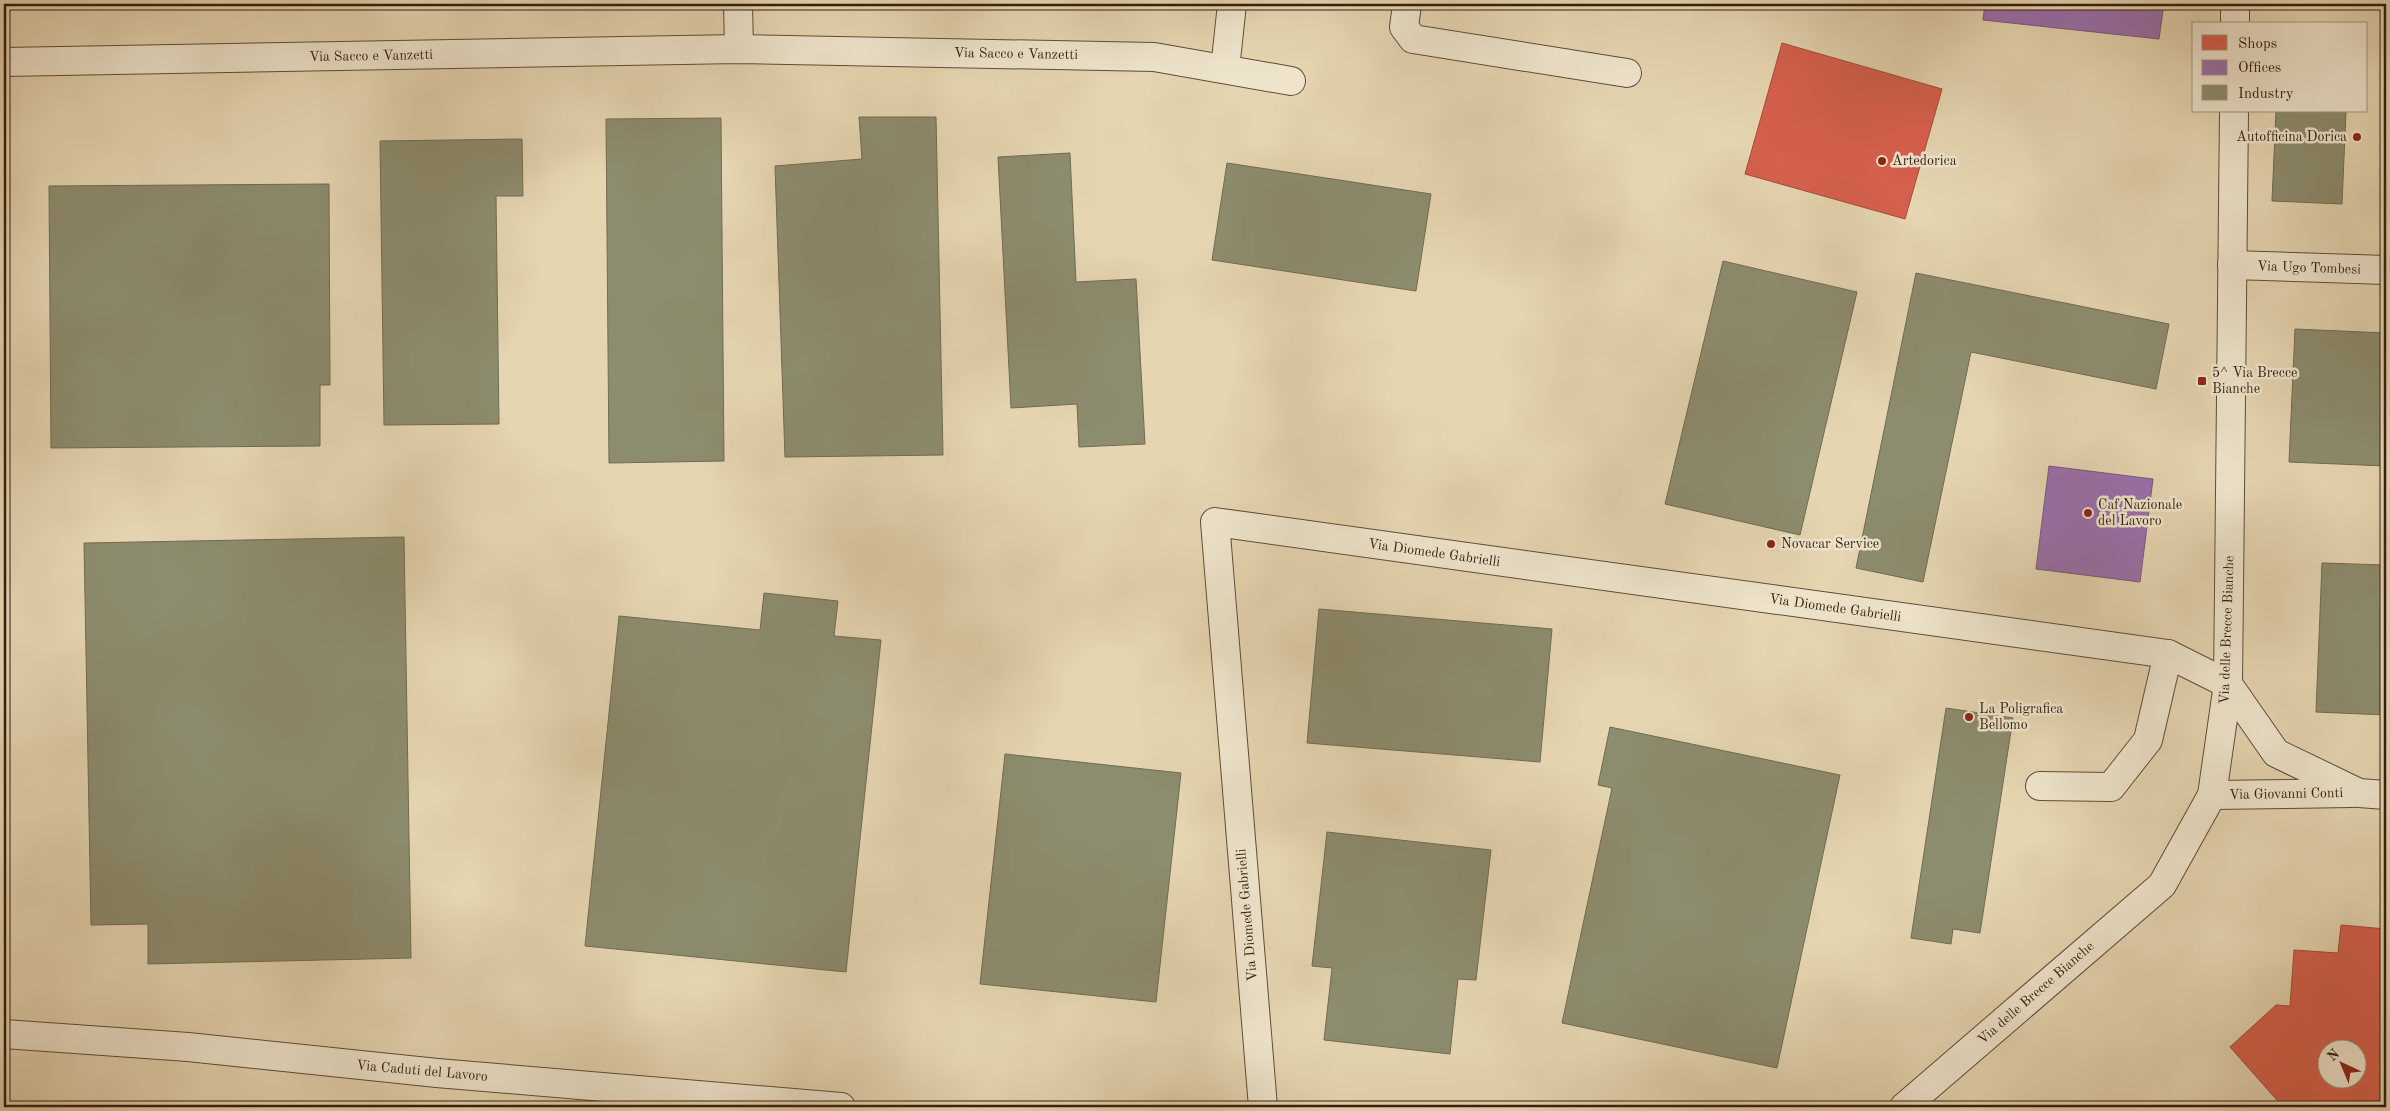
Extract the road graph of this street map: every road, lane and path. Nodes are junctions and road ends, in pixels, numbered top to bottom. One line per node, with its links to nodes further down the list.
1 (738, 4): 6 (street)
2 (1232, 4): 8 (street)
3 (1407, 4): 9 (street)
4 (2235, 4): 5 (street)
5 (2234, 22)
6 (739, 49): 7 (street, Via Sacco e Vanzetti); 8 (street, Via Sacco e Vanzetti)
7 (4, 62)
8 (1225, 69): 10 (street, Via Sacco e Vanzetti)
9 (1626, 73)
10 (1292, 80)
11 (2234, 112): 12 (street, Via delle Brecce Bianche)
12 (2232, 266): 13 (street, Via Ugo Tombesi); 15 (street, Via delle Brecce Bianche)
13 (2386, 270)
14 (2168, 654): 15 (street, Via Diomede Gabrielli); 16 (street); 22 (street, Via Diomede Gabrielli)
15 (2228, 684): 17 (street, Via Giovanni Conti); 18 (street, Via delle Brecce Bianche)
16 (2040, 786)
17 (2359, 793): 18 (street, Via Giovanni Conti); 19 (street, Via Giovanni Conti)
18 (2212, 795): 23 (street, Via delle Brecce Bianche)
19 (2386, 795)
20 (4, 1034): 21 (street, Via Caduti del Lavoro)
21 (841, 1107)
22 (1263, 1107)
23 (1904, 1107)

